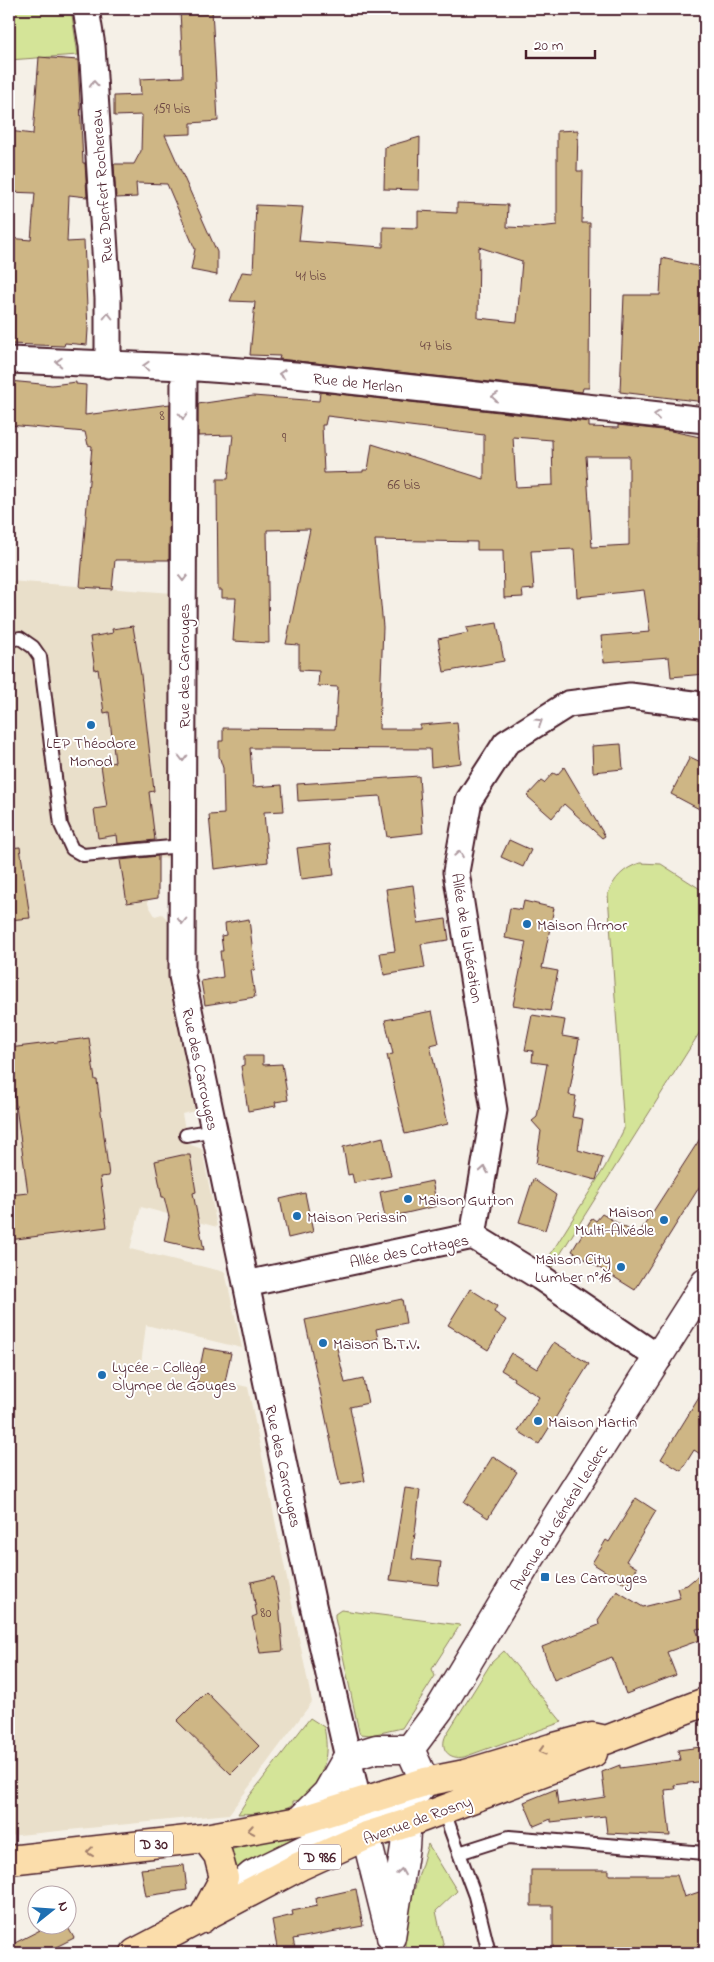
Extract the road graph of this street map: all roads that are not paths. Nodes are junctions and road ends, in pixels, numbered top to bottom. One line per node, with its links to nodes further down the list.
1 (86, 9): 3 (street, Rue Denfert Rochereau, one-way to 1)
2 (9, 360): 3 (street, Rue de Merlan, one-way to 2)
3 (108, 365): 4 (street, Rue de Merlan, one-way to 3)
4 (184, 367): 5 (street, Rue de Merlan, one-way to 4); 8 (street, Rue des Carrouges, one-way to 8)
5 (705, 420)
6 (9, 640): 8 (lane)
7 (705, 707): 11 (street, Allée de la Libération, one-way to 7)
8 (182, 846): 9 (street, Rue des Carrouges, one-way to 9)
9 (214, 1130): 10 (lane); 13 (street, Rue des Carrouges)
10 (186, 1135)
11 (473, 1236): 13 (street, Allée des Cottages); 14 (street, Allée des Cottages)
12 (705, 1283): 14 (street, Avenue du Général Leclerc)
13 (246, 1284): 18 (street, Rue des Carrouges)
14 (659, 1358): 17 (street, Avenue du Général Leclerc)
15 (705, 1702): 16 (main road, Avenue de Rosny / D 986)
16 (606, 1740): 19 (main road, Avenue de Rosny / D 986, one-way to 19); 21 (main road, Avenue de Rosny / D 986)
17 (410, 1749): 18 (street); 19 (street, Avenue de Rosny)
18 (347, 1758): 20 (street, Rue des Carrouges); 22 (street)
19 (408, 1800): 20 (main road, Avenue de Rosny / D 986); 21 (street); 21 (main road, Avenue de Rosny / D 986); 28 (street, one-way to 19)
20 (362, 1820): 22 (main road, D 30); 27 (main road, Avenue de Rosny / D 986); 28 (street)
21 (447, 1820): 24 (lane)
22 (299, 1821): 23 (main road, D 30, one-way to 23)
23 (205, 1838): 26 (main road, D 30, one-way to 26); 27 (main road)
24 (459, 1853): 25 (lane); 30 (lane)
25 (705, 1853)
26 (9, 1860)
27 (202, 1919): 29 (main road, Avenue de Rosny / D 986)
28 (393, 1945)
29 (135, 1953)
30 (489, 1953)

